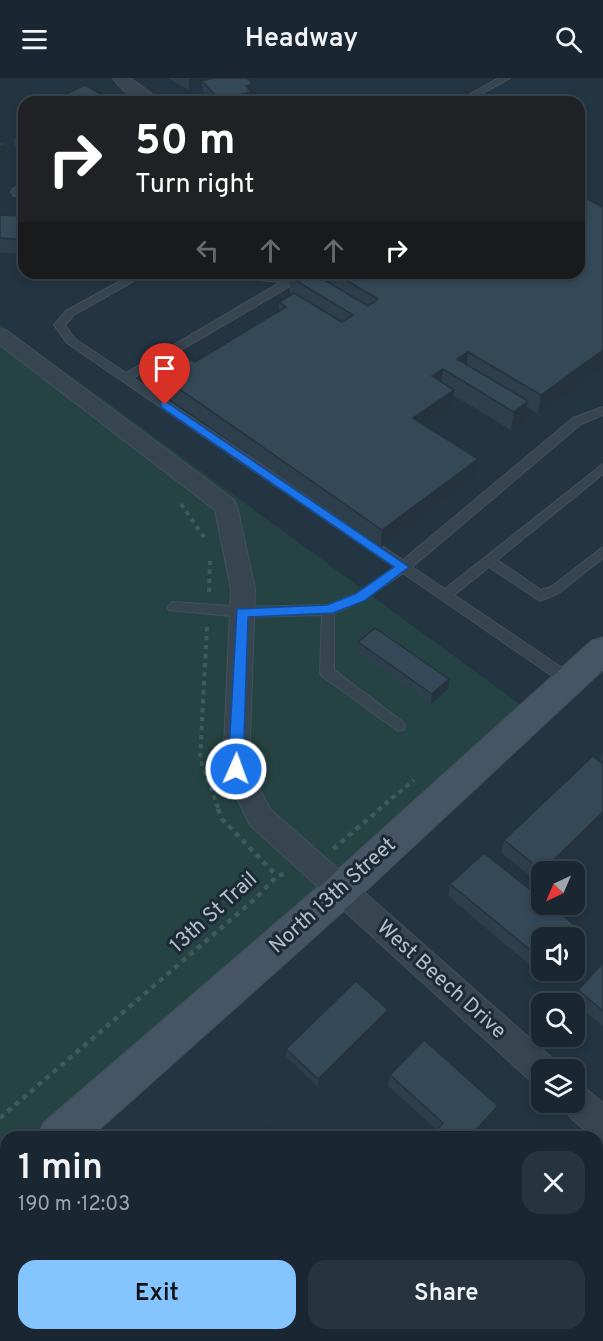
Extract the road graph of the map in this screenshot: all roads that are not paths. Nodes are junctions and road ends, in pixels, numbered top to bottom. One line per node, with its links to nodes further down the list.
1 (121, 78): 3 (street)
2 (506, 78): 4 (lane)
3 (145, 96)
4 (472, 96)
5 (132, 279): 9 (lane)
6 (282, 279): 7 (lane)
7 (293, 280): 9 (lane)
8 (0, 335): 18 (street, West Beech Drive)
9 (126, 378): 14 (lane)
10 (603, 411): 14 (lane)
11 (603, 468): 13 (lane)
12 (603, 551): 13 (lane)
13 (489, 561): 15 (lane)
14 (403, 567): 15 (lane); 17 (lane)
15 (445, 596): 20 (lane)
16 (173, 607): 18 (lane)
17 (328, 610): 18 (lane); 21 (lane)
18 (242, 612): 22 (street, West Beech Drive)
19 (603, 650): 20 (main road, North 13th Street)
20 (569, 680): 22 (main road, North 13th Street)
21 (398, 726)
22 (340, 891): 23 (street, West Beech Drive); 26 (main road, North 13th Street)
23 (531, 1060)
24 (585, 1108): 25 (street)
25 (603, 1124)
26 (66, 1131)

